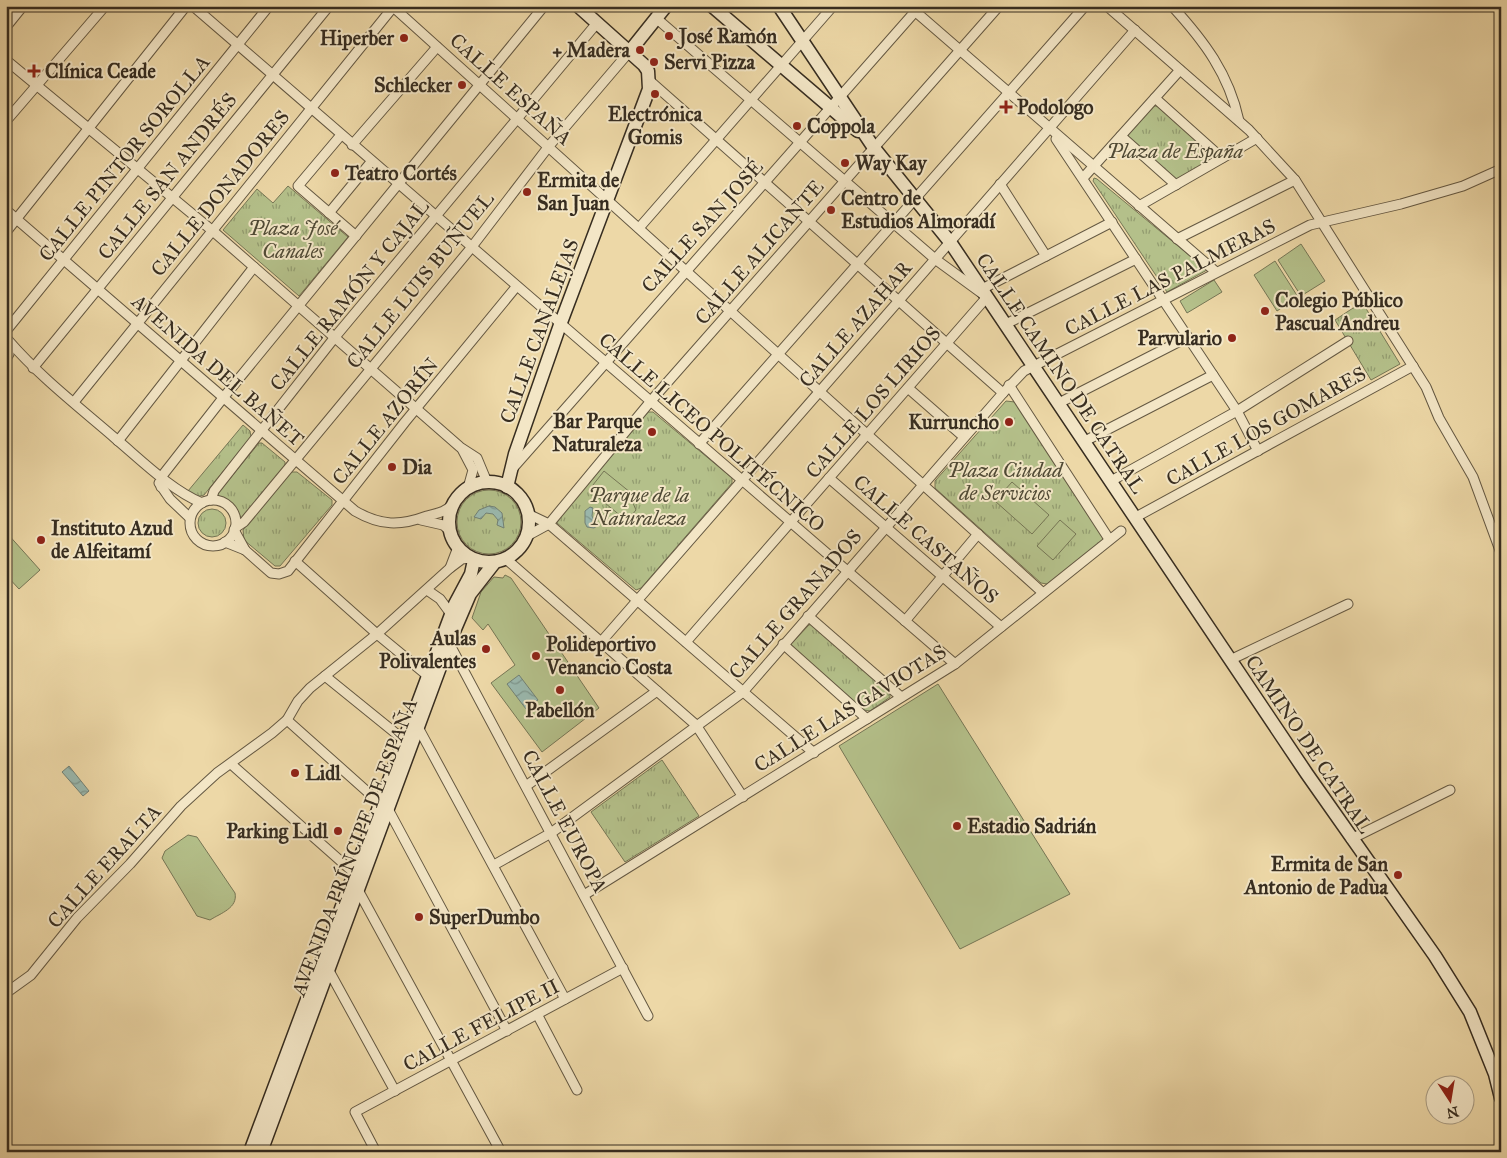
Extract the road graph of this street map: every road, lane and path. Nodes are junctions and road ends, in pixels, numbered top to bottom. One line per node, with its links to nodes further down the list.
1 (23, 6): 21 (street)
2 (105, 6): 34 (street)
3 (186, 6): 45 (street)
4 (193, 6): 24 (street, CALLE LICEO POLITÉCNICO)
5 (269, 6): 24 (street, CALLE PINTOR SOROLLA)
6 (329, 6): 31 (street, CALLE SAN ANDRÉS)
7 (544, 6): 33 (street)
8 (578, 6): 20 (main road)
9 (666, 6): 19 (main road)
10 (712, 6): 29 (main road)
11 (779, 6): 23 (main road, CALLE CAMINO DE CATRAL)
12 (833, 6): 23 (street)
13 (999, 6): 27 (street, CALLE ALICANTE)
14 (1085, 6): 35 (street)
15 (1107, 6): 22 (street)
16 (1172, 6): 43 (street)
17 (393, 7): 25 (street, CALLE ESPAÑA); 40 (street, CALLE DONADORES)
18 (914, 8): 27 (street); 36 (street, CALLE SAN JOSÉ)
19 (656, 18): 26 (main road); 38 (street)
20 (597, 23): 26 (main road); 41 (street, CALLE RAMÓN Y CAJAL)
21 (6, 26)
22 (1135, 30): 30 (street); 44 (street, CALLE AZAHAR)
23 (803, 40): 29 (street); 36 (main road, CALLE CAMINO DE CATRAL)
24 (238, 45): 31 (street, CALLE LICEO POLITÉCNICO); 58 (street, CALLE PINTOR SOROLLA)
25 (437, 46): 33 (street, CALLE ESPAÑA); 52 (street)
26 (630, 51): 32 (main road); 53 (street, CALLE LUIS BUÑUEL)
27 (960, 51): 35 (street); 51 (street, CALLE ALICANTE)
28 (6, 60): 34 (street)
29 (781, 65): 38 (street); 39 (main road)
30 (1180, 70): 37 (street); 43 (street)
31 (272, 75): 40 (street, CALLE LICEO POLITÉCNICO); 66 (street, CALLE SAN ANDRÉS)
32 (649, 80): 49 (street); 67 (main road, CALLE CANALEJAS)
33 (480, 84): 41 (street, CALLE ESPAÑA); 63 (street)
34 (37, 86): 42 (street); 45 (street)
35 (1008, 94): 44 (street); 68 (street)
36 (840, 96): 39 (street, CALLE SAN JOSÉ); 51 (main road, CALLE CAMINO DE CATRAL)
37 (1155, 98): 47 (street); 54 (street)
38 (751, 100): 49 (street); 50 (street)
39 (830, 107): 50 (street, CALLE SAN JOSÉ); 51 (main road)
40 (311, 109): 46 (street, CALLE LICEO POLITÉCNICO); 79 (street, CALLE DONADORES)
41 (517, 118): 53 (street, CALLE ESPAÑA); 72 (street, CALLE RAMÓN Y CAJAL)
42 (6, 121)
43 (1239, 121): 48 (street)
44 (1049, 128): 56 (street); 59 (street); 64 (street, CALLE AZAHAR)
45 (89, 129): 58 (street); 73 (street)
46 (341, 135): 52 (street, CALLE LICEO POLITÉCNICO); 71 (street)
47 (1121, 136): 56 (street); 65 (street)
48 (1257, 138): 54 (street); 60 (street)
49 (716, 140): 62 (street); 78 (street)
50 (799, 142): 61 (street); 62 (street, CALLE SAN JOSÉ)
51 (872, 144): 61 (street, CALLE ALICANTE); 68 (main road, CALLE CAMINO DE CATRAL)
52 (352, 145): 55 (street, CALLE LICEO POLITÉCNICO)
53 (549, 146): 67 (street, CALLE ESPAÑA); 84 (street, CALLE LUIS BUÑUEL)
54 (1222, 158): 65 (street)
55 (372, 162): 63 (street, CALLE LICEO POLITÉCNICO); 71 (street)
56 (1094, 166): 59 (street); 69 (street)
57 (1501, 169): 77 (street, CALLE LAS PALMERAS)
58 (138, 170): 66 (street); 88 (street, CALLE PINTOR SOROLLA)
59 (1083, 178): 75 (street)
60 (1295, 180): 77 (street); 82 (street)
61 (845, 181): 74 (street, CALLE ALICANTE); 76 (street)
62 (764, 182): 74 (street); 91 (street, CALLE SAN JOSÉ)
63 (399, 184): 72 (street, CALLE LICEO POLITÉCNICO); 81 (street)
64 (1000, 184): 83 (street, CALLE AZAHAR); 85 (street)
65 (1176, 185): 69 (street)
66 (172, 198): 79 (street); 94 (street, CALLE SAN ANDRÉS)
67 (606, 198): 78 (street, CALLE ESPAÑA); 102 (main road, CALLE CANALEJAS)
68 (915, 199): 76 (street); 83 (main road, CALLE CAMINO DE CATRAL)
69 (1139, 206): 82 (street)
70 (6, 210): 73 (street, AVENIDA DEL BAÑET)
71 (329, 213): 81 (street)
72 (435, 217): 84 (street, CALLE LICEO POLITÉCNICO); 104 (street, CALLE RAMÓN Y CAJAL)
73 (17, 220): 80 (street); 88 (street, AVENIDA DEL BAÑET)
74 (809, 222): 89 (street); 99 (street, CALLE ALICANTE)
75 (1112, 222): 85 (street); 87 (street)
76 (894, 223): 86 (street); 89 (street)
77 (1322, 223): 92 (street, CALLE LAS PALMERAS); 114 (street)
78 (639, 228): 91 (street, CALLE ESPAÑA)
79 (212, 231): 90 (street); 100 (street, CALLE DONADORES)
80 (6, 232)
81 (356, 236): 98 (street)
82 (1177, 239): 92 (street)
83 (950, 242): 86 (street, CALLE AZAHAR); 95 (main road, CALLE CAMINO DE CATRAL)
84 (471, 248): 93 (street, CALLE LICEO POLITÉCNICO); 115 (street, CALLE LUIS BUÑUEL)
85 (1046, 256): 95 (street)
86 (935, 259): 95 (street); 97 (street, CALLE AZAHAR)
87 (1136, 259): 96 (street); 101 (street)
88 (64, 261): 94 (street, AVENIDA DEL BAÑET); 103 (street, CALLE PINTOR SOROLLA)
89 (857, 264): 97 (street); 108 (street)
90 (254, 267): 98 (street); 110 (street)
91 (686, 270): 99 (street, CALLE ESPAÑA); 111 (street, CALLE SAN JOSÉ)
92 (1216, 272): 96 (street, CALLE LAS PALMERAS)
93 (516, 287): 102 (street, CALLE LICEO POLITÉCNICO); 124 (street, CALLE AZORÍN)
94 (96, 289): 100 (street, AVENIDA DEL BAÑET); 112 (street, CALLE SAN ANDRÉS)
95 (985, 293): 101 (main road, CALLE CAMINO DE CATRAL); 107 (street, CALLE LOS LIRIOS)
96 (1164, 300): 105 (street); 113 (street, CALLE LAS PALMERAS)
97 (899, 301): 107 (street); 119 (street, CALLE AZAHAR)
98 (300, 307): 104 (street); 120 (street)
99 (731, 310): 108 (street, CALLE ESPAÑA); 122 (street, CALLE ALICANTE)
100 (137, 324): 110 (street, AVENIDA DEL BAÑET); 121 (street, CALLE DONADORES)
101 (1006, 324): 113 (main road, CALLE CAMINO DE CATRAL)
102 (560, 325): 111 (street, CALLE LICEO POLITÉCNICO); 134 (main road, CALLE CANALEJAS)
103 (7, 336): 109 (street); 112 (street)
104 (335, 337): 115 (street); 126 (street, CALLE RAMÓN Y CAJAL)
105 (1188, 337): 116 (street); 123 (street)
106 (1348, 341): 125 (street)
107 (947, 343): 117 (street, CALLE LOS LIRIOS); 118 (street)
108 (778, 354): 119 (street, CALLE ESPAÑA); 131 (street)
109 (6, 360): 112 (street)
110 (180, 361): 120 (street, AVENIDA DEL BAÑET); 129 (street)
111 (604, 363): 122 (street, CALLE LICEO POLITÉCNICO); 137 (street, CALLE SAN JOSÉ)
112 (30, 366): 121 (street)
113 (1034, 366): 118 (street, CALLE GRANADOS); 123 (main road, CALLE CAMINO DE CATRAL)
114 (1413, 366): 133 (street, CALLE LOS GOMARES); 166 (street)
115 (371, 368): 124 (street); 135 (street, CALLE LUIS BUÑUEL)
116 (1213, 375): 125 (street); 130 (street)
117 (908, 388): 127 (street, CALLE LOS LIRIOS); 128 (street)
118 (1006, 389): 128 (street, CALLE GRANADOS); 162 (street)
119 (820, 391): 127 (street, CALLE ESPAÑA); 140 (street, CALLE AZAHAR)
120 (223, 398): 126 (street, AVENIDA DEL BAÑET); 138 (street)
121 (74, 402): 129 (street)
122 (650, 402): 131 (street, CALLE LICEO POLITÉCNICO); 155 (street, CALLE ALICANTE)
123 (1059, 403): 130 (main road, CALLE CAMINO DE CATRAL)
124 (416, 408): 132 (street); 147 (street, CALLE AZORÍN)
125 (1237, 411): 133 (street); 141 (street)
126 (262, 432): 135 (street, AVENIDA DEL BAÑET); 146 (street, CALLE RAMÓN Y CAJAL)
127 (867, 434): 139 (street, CALLE LOS LIRIOS); 143 (street, CALLE ESPAÑA)
128 (964, 437): 143 (street, CALLE GRANADOS)
129 (118, 441): 136 (street)
130 (1085, 442): 141 (main road, CALLE CAMINO DE CATRAL)
131 (699, 444): 140 (street, CALLE LICEO POLITÉCNICO)
132 (460, 447): 142 (street); 145 (street)
133 (1258, 450): 152 (street, CALLE LOS GOMARES)
134 (515, 454): 137 (main road, CALLE CANALEJAS); 142 (main road, CALLE CANALEJAS)
135 (295, 460): 147 (street, AVENIDA DEL BAÑET); 157 (street, CALLE LUIS BUÑUEL)
136 (147, 467): 138 (street); 144 (street)
137 (512, 470): 142 (main road, CALLE CANALEJAS)
138 (162, 476): 144 (street); 148 (street)
139 (829, 478): 154 (street, CALLE LOS LIRIOS); 156 (street, CALLE CASTAÑOS)
140 (741, 481): 154 (street, CALLE LICEO POLITÉCNICO); 175 (street, CALLE AZAHAR)
141 (1111, 481): 152 (main road, CALLE CAMINO DE CATRAL)
142 (497, 484): 145 (main road); 150 (main road)
143 (922, 484): 156 (street, CALLE GRANADOS); 160 (street, CALLE ESPAÑA)
144 (162, 487): 151 (street)
145 (468, 488): 149 (main road)
146 (212, 500): 148 (street); 157 (street)
147 (342, 502): 153 (street, AVENIDA DEL BAÑET); 169 (street, CALLE AZORÍN)
148 (202, 503): 151 (street)
149 (452, 505): 153 (street, AVENIDA DEL BAÑET); 158 (main road)
150 (528, 514): 155 (street); 161 (main road)
151 (190, 518): 163 (street)
152 (1136, 518): 186 (main road, CAMINO DE CATRAL)
153 (420, 520): 158 (street, AVENIDA DEL BAÑET)
154 (790, 523): 171 (street, CALLE LICEO POLITÉCNICO); 183 (street, CALLE LOS LIRIOS)
155 (549, 524): 161 (street); 175 (street)
156 (886, 527): 171 (street, CALLE GRANADOS); 172 (street, CALLE CASTAÑOS)
157 (234, 529): 163 (street); 165 (street)
158 (449, 530): 164 (main road)
159 (1121, 530): 162 (street, CALLE LAS GAVIOTAS)
160 (978, 534): 172 (street); 174 (street, CALLE ESPAÑA)
161 (526, 536): 168 (main road)
162 (1109, 539): 174 (street, CALLE LAS GAVIOTAS)
163 (225, 542): 165 (street)
164 (458, 548): 167 (main road); 170 (street)
165 (245, 550): 169 (street, CALLE AZORÍN)
166 (1501, 553)
167 (472, 559): 168 (main road); 170 (street); 177 (main road, AVENIDA PRÍNCIPE DE ESPAÑA)
168 (500, 560): 182 (street); 184 (main road, AVENIDA PRÍNCIPE DE ESPAÑA)
169 (295, 561): 181 (street)
170 (450, 568): 173 (street, CALLE ERALTA)
171 (846, 571): 178 (street, CALLE GRANADOS); 179 (street, CALLE LICEO POLITÉCNICO)
172 (943, 576): 179 (street); 180 (street, CALLE CASTAÑOS)
173 (427, 590): 177 (street); 181 (street, CALLE ERALTA)
174 (1042, 592): 180 (street, CALLE LAS GAVIOTAS)
175 (637, 600): 182 (street, CALLE AZAHAR); 183 (street)
176 (1348, 604): 186 (street)
177 (451, 614): 189 (main road, AVENIDA PRÍNCIPE DE ESPAÑA)
178 (808, 616): 185 (street, CALLE GRANADOS); 192 (street)
179 (905, 621): 187 (street, CALLE LICEO POLITÉCNICO)
180 (1001, 626): 187 (street, CALLE LAS GAVIOTAS)
181 (376, 634): 188 (street, CALLE ERALTA); 189 (street)
182 (601, 642): 190 (street)
183 (686, 642): 191 (street)
184 (449, 643): 196 (main road, AVENIDA PRÍNCIPE DE ESPAÑA); 200 (street, CALLE EUROPA)
185 (783, 644): 191 (street, CALLE GRANADOS); 193 (street)
186 (1230, 660): 205 (main road, CAMINO DE CATRAL)
187 (955, 664): 192 (street, CALLE LAS GAVIOTAS)
188 (325, 676): 194 (street, CALLE ERALTA); 197 (street)
189 (428, 676): 197 (main road, AVENIDA PRÍNCIPE DE ESPAÑA)
190 (657, 691): 195 (street); 200 (street)
191 (743, 692): 195 (street, CALLE GRANADOS); 198 (street)
192 (901, 697): 193 (street, CALLE LAS GAVIOTAS)
193 (868, 719): 198 (street, CALLE LAS GAVIOTAS)
194 (287, 720): 199 (street, CALLE ERALTA); 203 (street)
195 (696, 725): 202 (street); 204 (street, CALLE GRANADOS)
196 (419, 729): 203 (main road, AVENIDA PRÍNCIPE DE ESPAÑA); 206 (street)
197 (404, 740): 203 (main road, AVENIDA PRÍNCIPE DE ESPAÑA)
198 (814, 753): 202 (street, CALLE LAS GAVIOTAS)
199 (231, 764): 207 (street); 212 (street, CALLE ERALTA)
200 (526, 786): 204 (street, CALLE EUROPA)
201 (1450, 790): 205 (street)
202 (743, 797): 209 (street, CALLE LAS GAVIOTAS)
203 (384, 806): 207 (main road, AVENIDA PRÍNCIPE DE ESPAÑA); 208 (main road, AVENIDA PRÍNCIPE DE ESPAÑA); 216 (street)
204 (551, 833): 206 (street, CALLE GRANADOS); 209 (street, CALLE EUROPA)
205 (1352, 839): 220 (main road, CAMINO DE CATRAL)
206 (494, 865): 213 (street)
207 (353, 872): 221 (main road, AVENIDA PRÍNCIPE DE ESPAÑA)
208 (358, 890): 211 (main road, AVENIDA PRÍNCIPE DE ESPAÑA); 217 (street)
209 (584, 895): 210 (street, CALLE EUROPA)
210 (623, 968): 213 (street, CALLE FELIPE II); 215 (street, CALLE EUROPA)
211 (328, 969): 219 (street); 222 (main road, AVENIDA PRÍNCIPE DE ESPAÑA)
212 (6, 993)
213 (565, 999): 214 (street, CALLE FELIPE II)
214 (537, 1014): 216 (street, CALLE FELIPE II); 218 (street)
215 (648, 1016)
216 (507, 1031): 217 (street, CALLE FELIPE II)
217 (452, 1060): 219 (street, CALLE FELIPE II); 224 (street)
218 (577, 1090)
219 (395, 1091): 223 (street, CALLE FELIPE II)
220 (1501, 1098)
221 (250, 1152)
222 (261, 1152)
223 (376, 1152)
224 (501, 1152)

